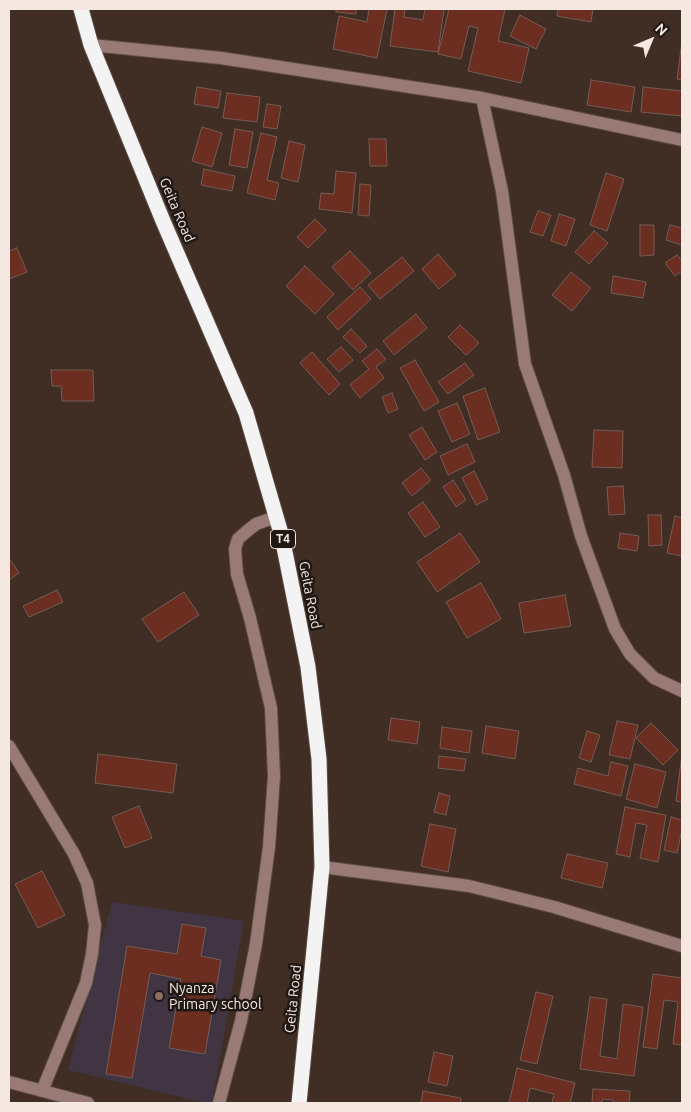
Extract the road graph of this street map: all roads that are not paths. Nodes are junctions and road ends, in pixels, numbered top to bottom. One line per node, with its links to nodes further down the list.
1 (80, 9): 2 (highway, Geita Road / T4)
2 (92, 45): 3 (street); 5 (highway, Geita Road / T4)
3 (482, 98): 4 (street); 6 (street)
4 (682, 140)
5 (276, 517): 8 (highway, Geita Road / T4); 13 (street)
6 (682, 691)
7 (9, 746): 11 (street)
8 (322, 867): 9 (street); 14 (highway, Geita Road / T4)
9 (682, 946)
10 (9, 1082): 11 (street)
11 (42, 1091): 12 (street)
12 (88, 1103)
13 (219, 1103)
14 (299, 1103)

